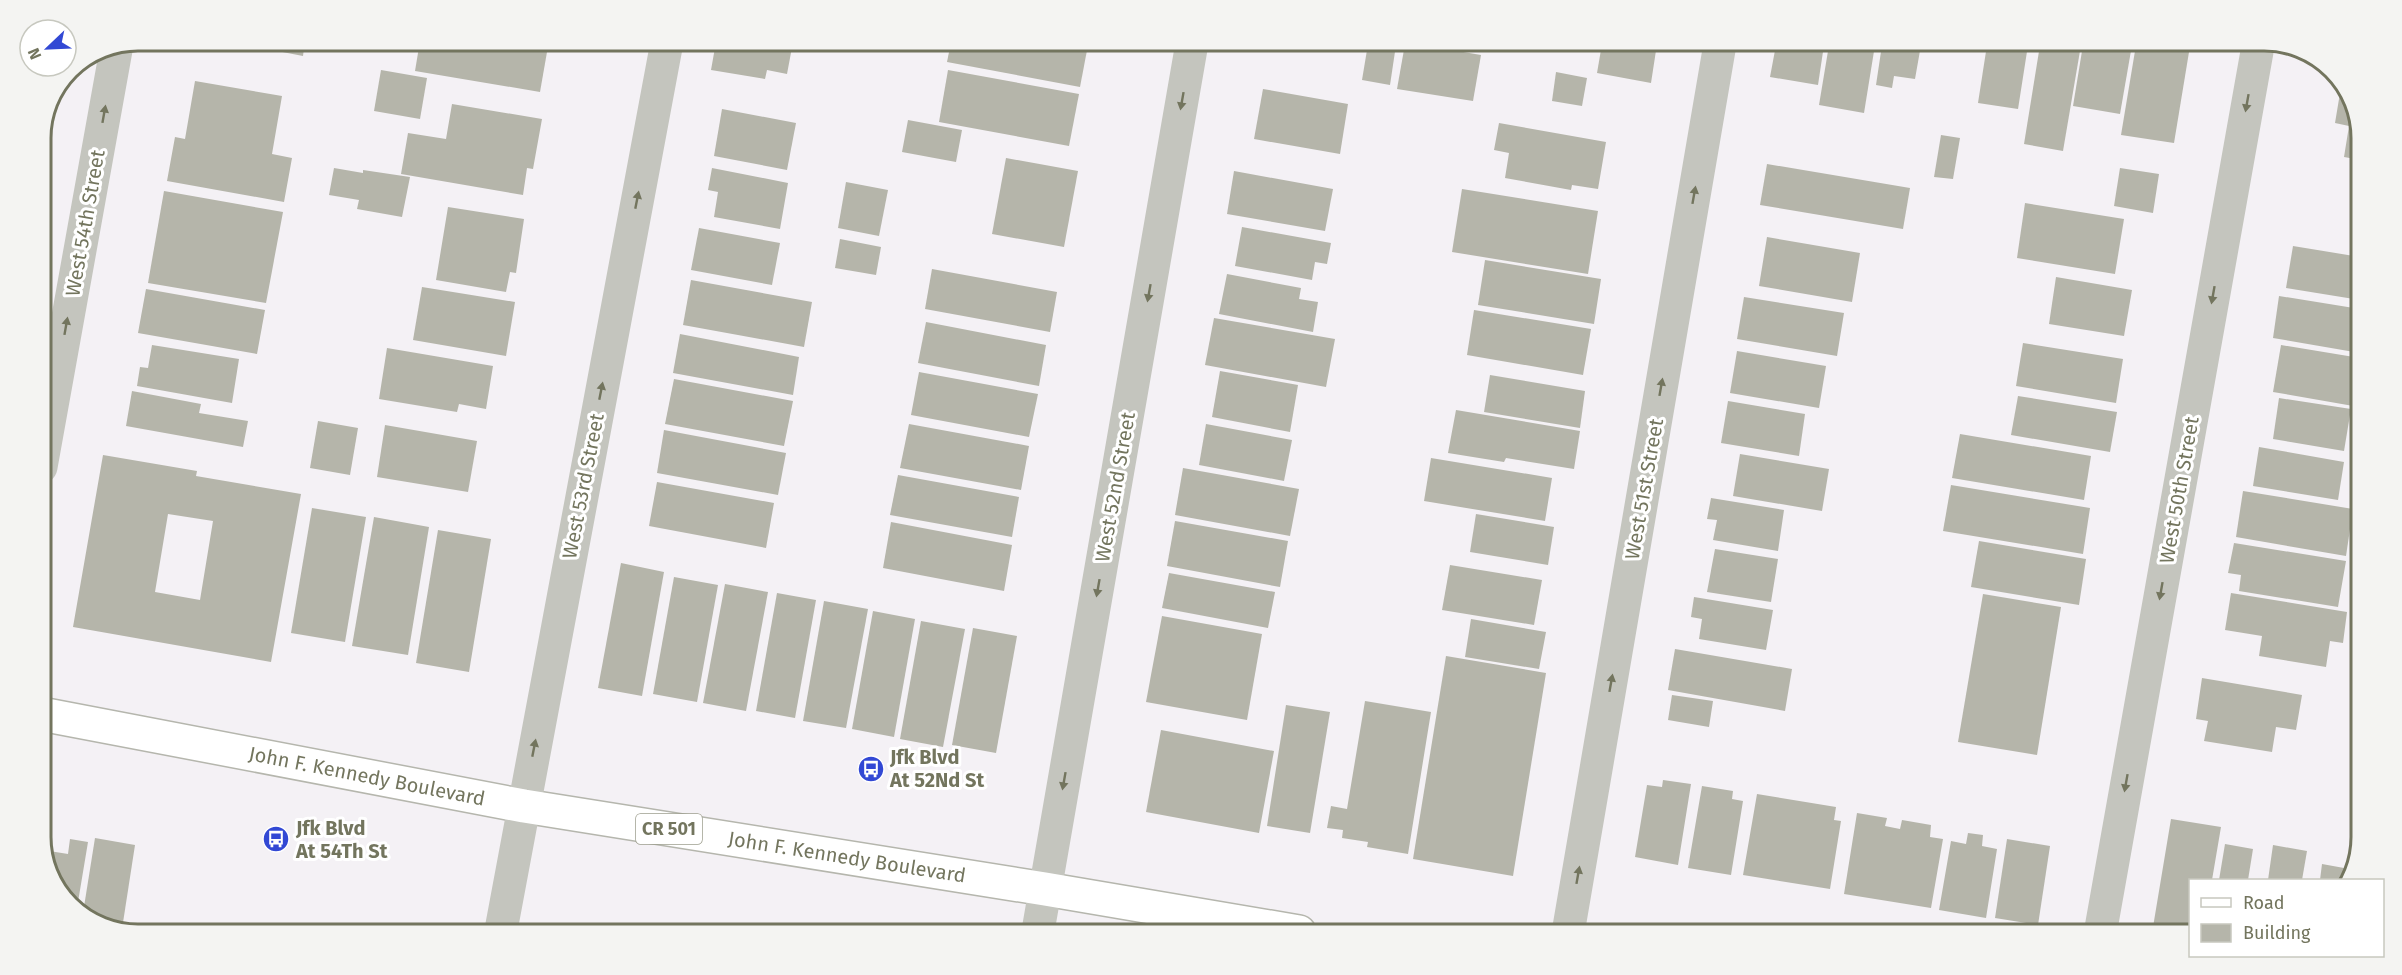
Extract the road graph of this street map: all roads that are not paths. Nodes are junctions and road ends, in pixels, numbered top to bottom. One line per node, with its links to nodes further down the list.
1 (665, 51): 8 (street, West 53rd Street, one-way to 1)
2 (1191, 51): 9 (street, West 52nd Street, one-way to 9)
3 (1719, 51): 13 (street, West 51st Street, one-way to 3)
4 (2257, 51): 14 (street, West 50th Street, one-way to 14)
5 (115, 55): 6 (street, West 54th Street, one-way to 5)
6 (51, 411)
7 (51, 716): 8 (main road, John F. Kennedy Boulevard / CR 501)
8 (524, 806): 9 (main road, John F. Kennedy Boulevard / CR 501); 10 (street, West 53rd Street)
9 (1045, 889): 11 (street, West 52nd Street); 12 (main road, John F. Kennedy Boulevard / CR 501)
10 (502, 924)
11 (1039, 924)
12 (1252, 924)
13 (1570, 924)
14 (2102, 924)

